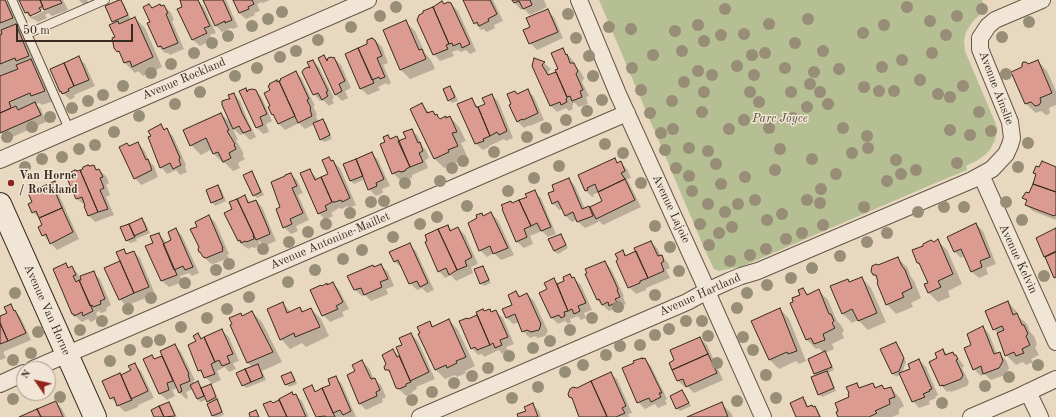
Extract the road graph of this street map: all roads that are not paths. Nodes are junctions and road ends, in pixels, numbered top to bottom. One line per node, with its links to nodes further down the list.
1 (12, 0): 6 (lane)
2 (105, 0): 6 (lane)
3 (368, 0): 8 (street, Avenue Rockland)
4 (579, 0): 7 (street, Avenue Lajoie)
5 (1042, 0): 10 (street, Avenue Ainslie)
6 (27, 34): 8 (lane)
7 (627, 113): 12 (street, Avenue Lajoie); 14 (street, Avenue Antonine-Maillet)
8 (69, 129): 9 (street, Avenue Rockland)
9 (0, 160)
10 (981, 175): 12 (street, Avenue Hartland); 13 (street, Avenue Kelvin)
11 (0, 204): 14 (main road, Avenue Van Horne)
12 (707, 291): 21 (street, Avenue Hartland); 22 (street, Avenue Lajoie)
13 (1056, 342)
14 (67, 354): 15 (street, Avenue Antonine-Maillet); 20 (main road, Avenue Van Horne)
15 (51, 361)
16 (16, 377): 18 (street)
17 (1056, 379): 19 (street)
18 (0, 384)
19 (1028, 392): 23 (street); 24 (street)
20 (95, 417)
21 (420, 417)
22 (763, 417)
23 (971, 417)
24 (1040, 417)

